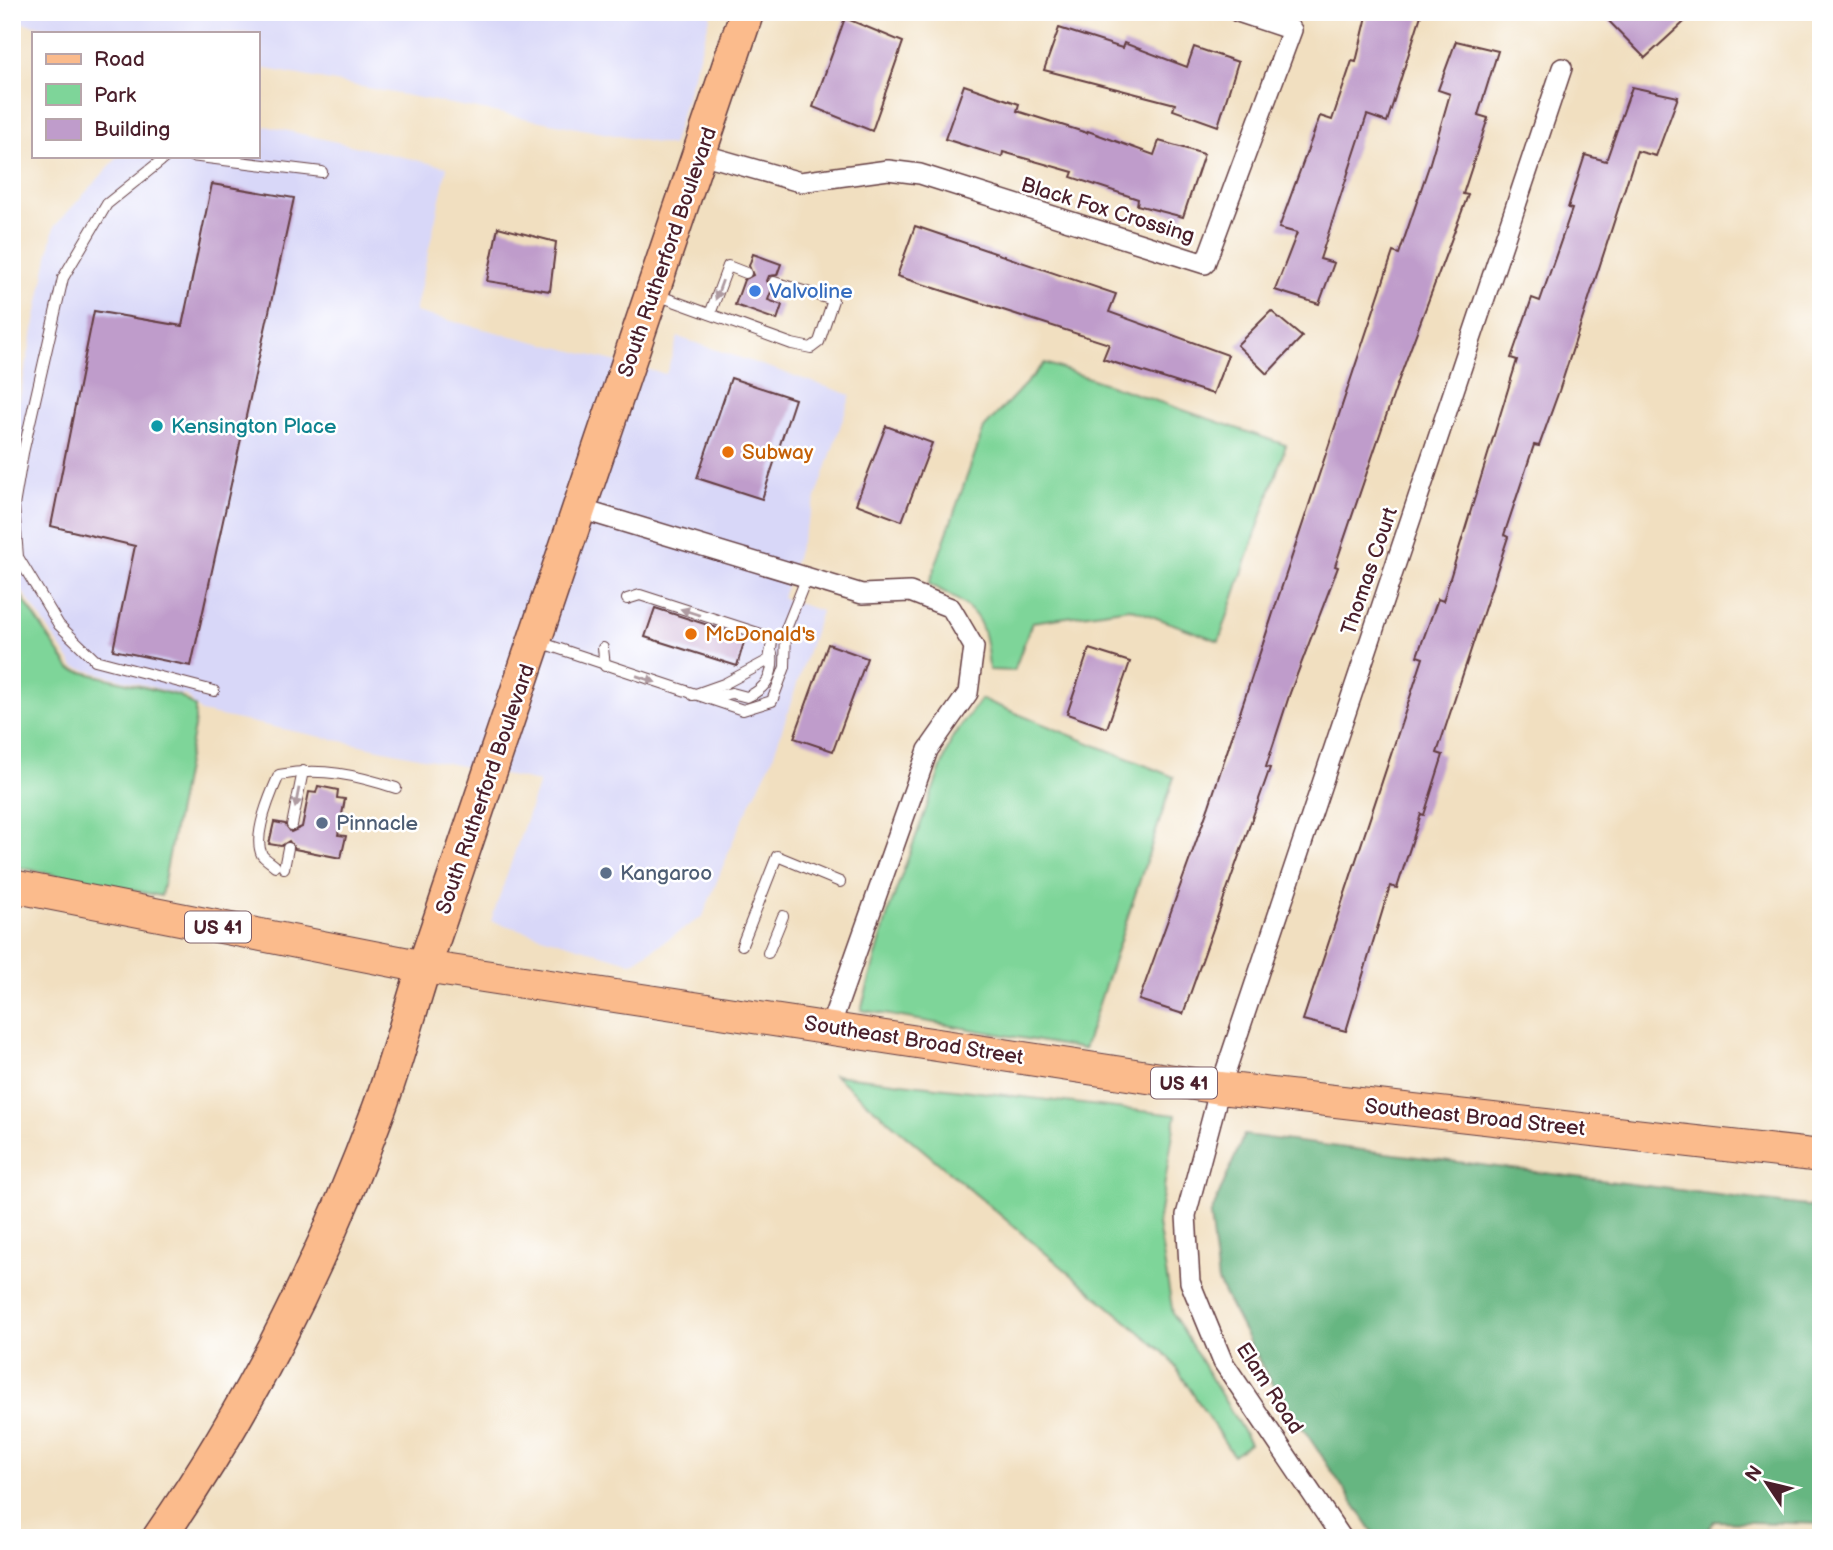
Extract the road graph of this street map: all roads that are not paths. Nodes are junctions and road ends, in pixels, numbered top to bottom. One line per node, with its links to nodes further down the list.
1 (747, 12): 4 (highway, South Rutherford Boulevard)
2 (1238, 12): 4 (street, Black Fox Crossing)
3 (1562, 68): 36 (street, Thomas Court)
4 (701, 154): 10 (highway, South Rutherford Boulevard)
5 (164, 158): 21 (lane)
6 (207, 158): 7 (lane)
7 (322, 172)
8 (746, 273): 11 (lane, one-way to 11)
9 (774, 282): 11 (lane)
10 (653, 293): 11 (lane); 12 (highway, South Rutherford Boulevard)
11 (710, 314)
12 (580, 509): 13 (street); 17 (highway, South Rutherford Boulevard)
13 (806, 579): 16 (lane); 35 (street)
14 (627, 599): 19 (lane, one-way to 14)
15 (776, 626): 16 (lane)
16 (786, 633): 22 (lane)
17 (536, 640): 20 (lane); 34 (highway, South Rutherford Boulevard)
18 (603, 648): 20 (lane)
19 (772, 653): 22 (lane); 22 (lane)
20 (605, 666): 22 (lane, one-way to 22)
21 (214, 691)
22 (698, 697)
23 (303, 771): 24 (lane); 25 (lane, one-way to 25); 26 (lane)
24 (396, 788)
25 (292, 825)
26 (288, 848)
27 (804, 867): 28 (lane); 29 (lane); 32 (lane)
28 (799, 879)
29 (840, 882)
30 (12, 886): 34 (main road, Southeast Broad Street / US 41)
31 (783, 916): 33 (lane)
32 (742, 945)
33 (768, 953)
34 (424, 967): 35 (main road, Southeast Broad Street / US 41); 38 (highway, South Rutherford Boulevard)
35 (830, 1027): 36 (main road, Southeast Broad Street / US 41)
36 (1220, 1088): 37 (main road, Southeast Broad Street / US 41); 39 (street, Elam Road)
37 (1821, 1156)
38 (159, 1538)
39 (1342, 1538)

